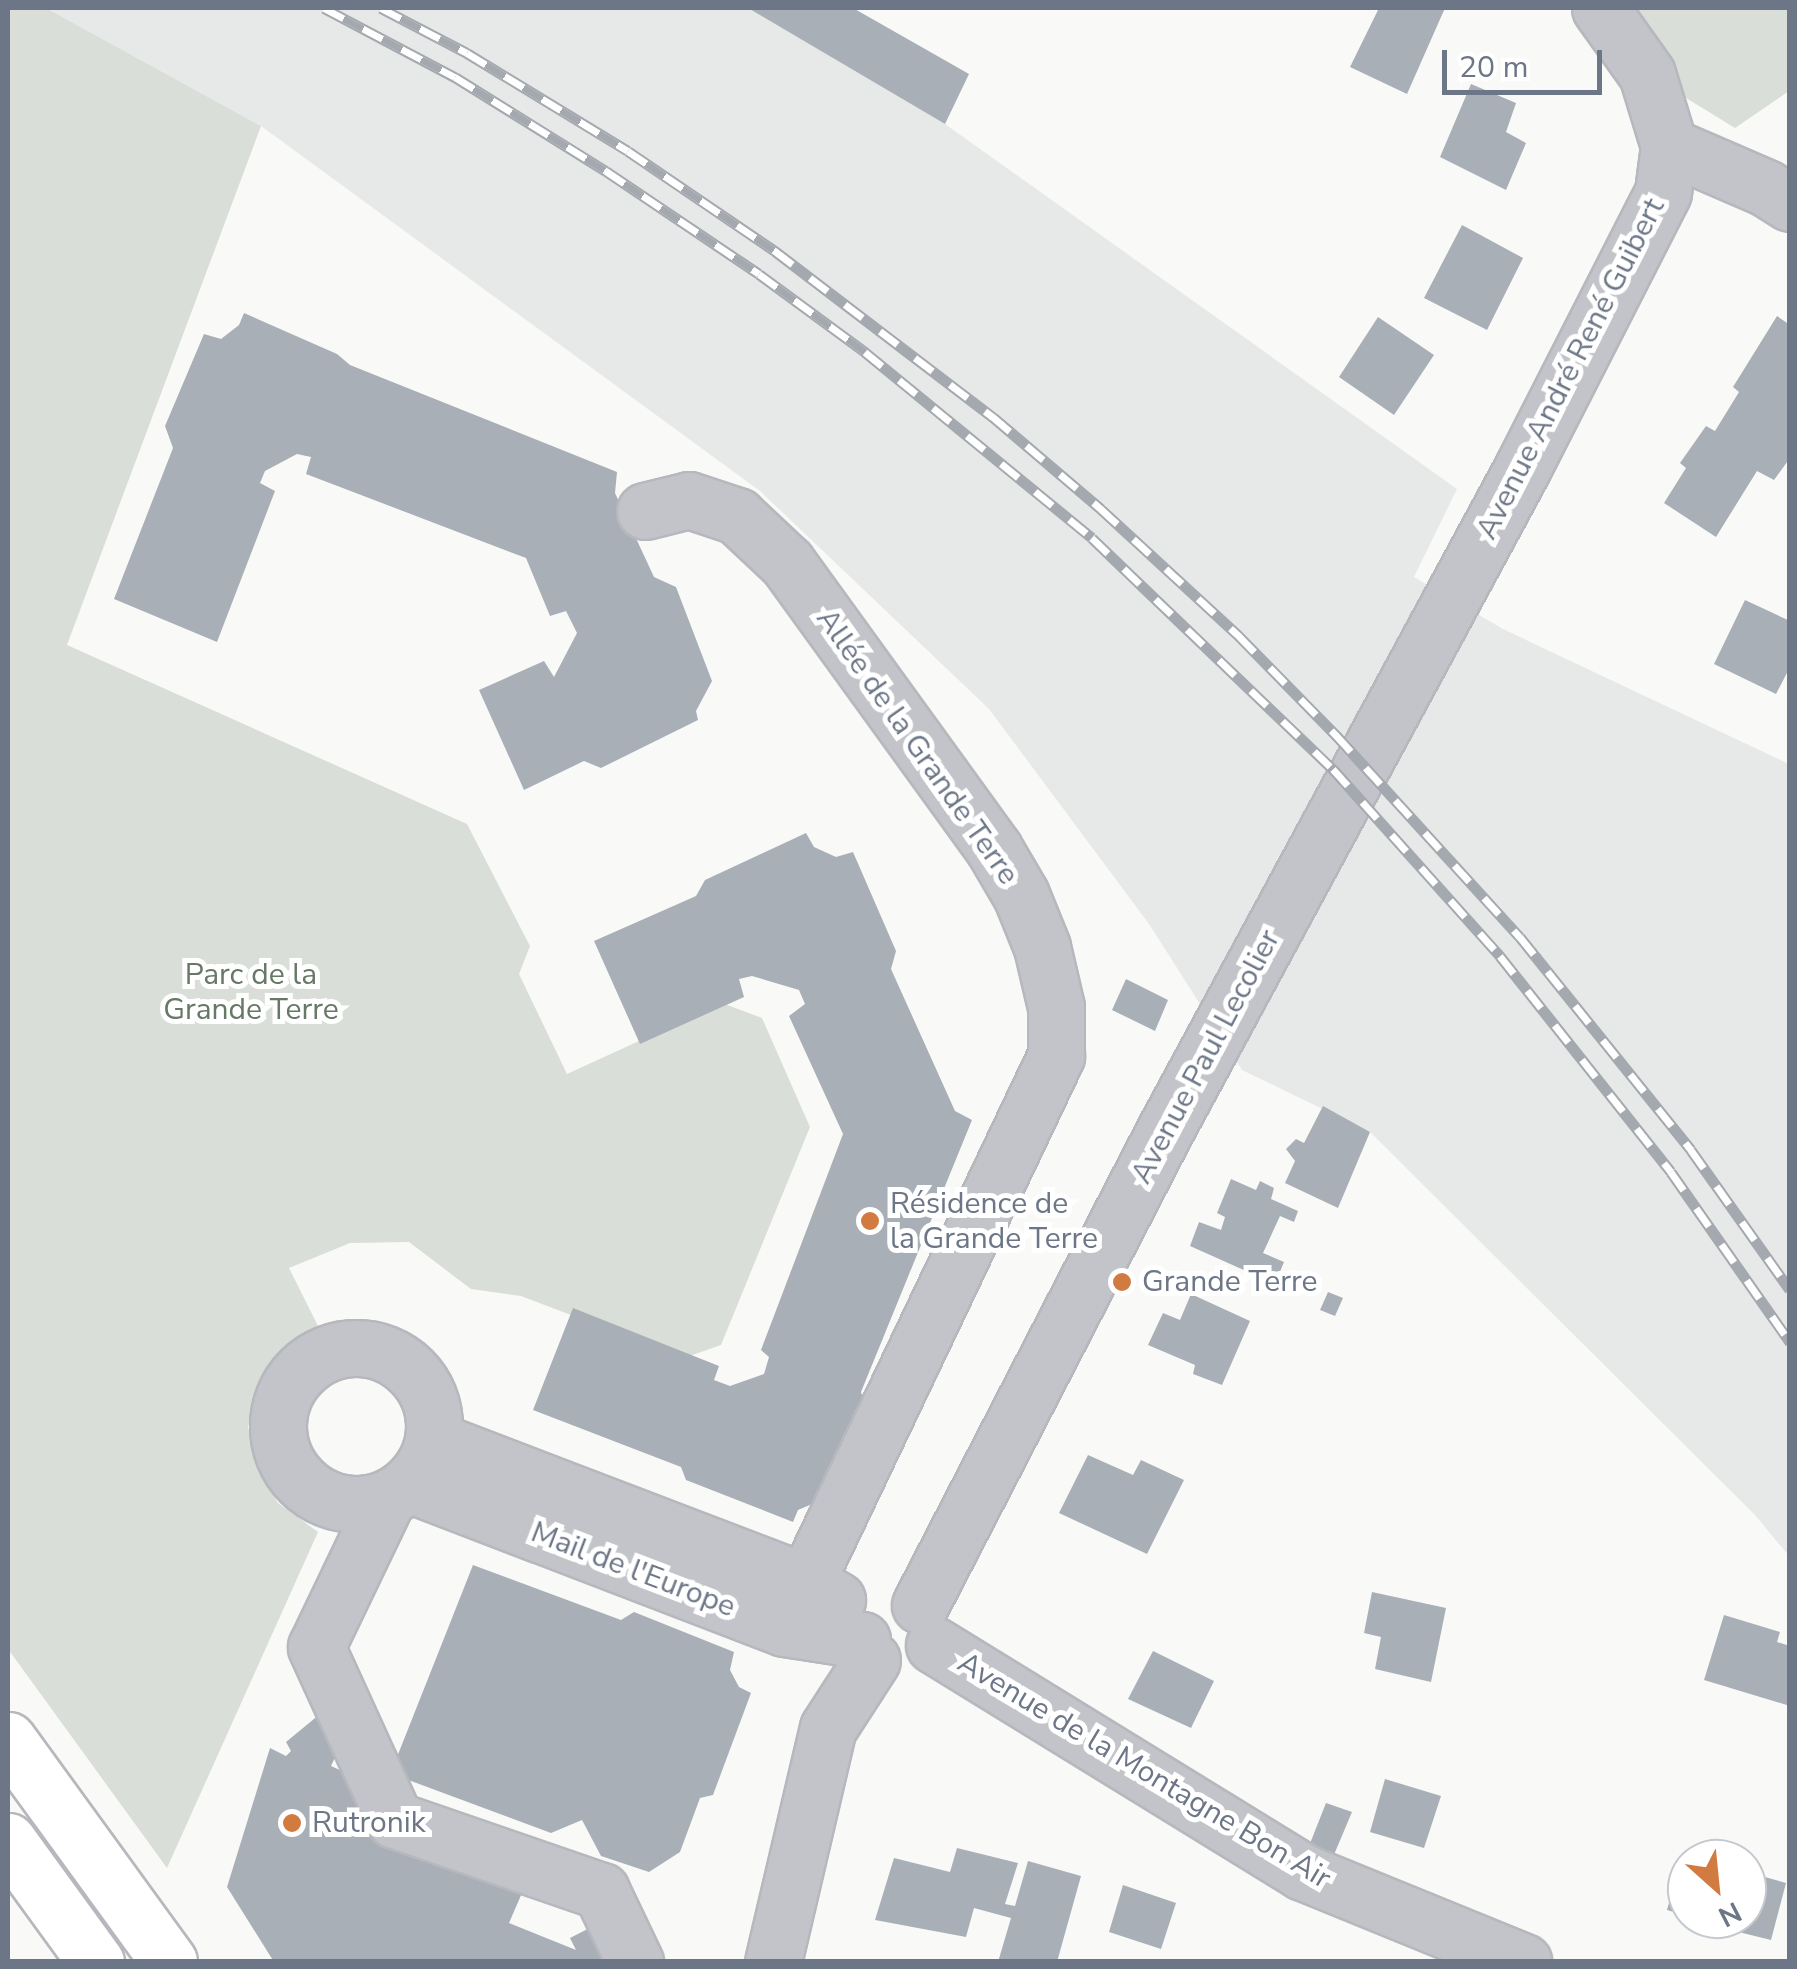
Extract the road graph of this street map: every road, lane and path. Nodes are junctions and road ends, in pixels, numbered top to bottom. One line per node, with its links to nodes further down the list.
1 (1600, 8): 2 (street, Avenue André René Guibert)
2 (1669, 146): 3 (street); 5 (street, Avenue André René Guibert)
3 (1790, 203)
4 (645, 511): 7 (street, Allée de la Grande Terre)
5 (1442, 619): 8 (street, Avenue Paul Lecolier)
6 (410, 1474): 7 (street, Mail de l'Europe); 9 (street, Mail de l'Europe); 14 (street)
7 (806, 1582): 9 (street, Mail de l'Europe)
8 (927, 1625): 9 (street); 16 (street, Avenue de la Montagne Bon Air)
9 (866, 1639): 15 (street)
10 (8, 1740): 13 (main road)
11 (8, 1842): 12 (main road)
12 (96, 1962)
13 (169, 1962)
14 (635, 1962)
15 (773, 1962)
16 (1523, 1962)

